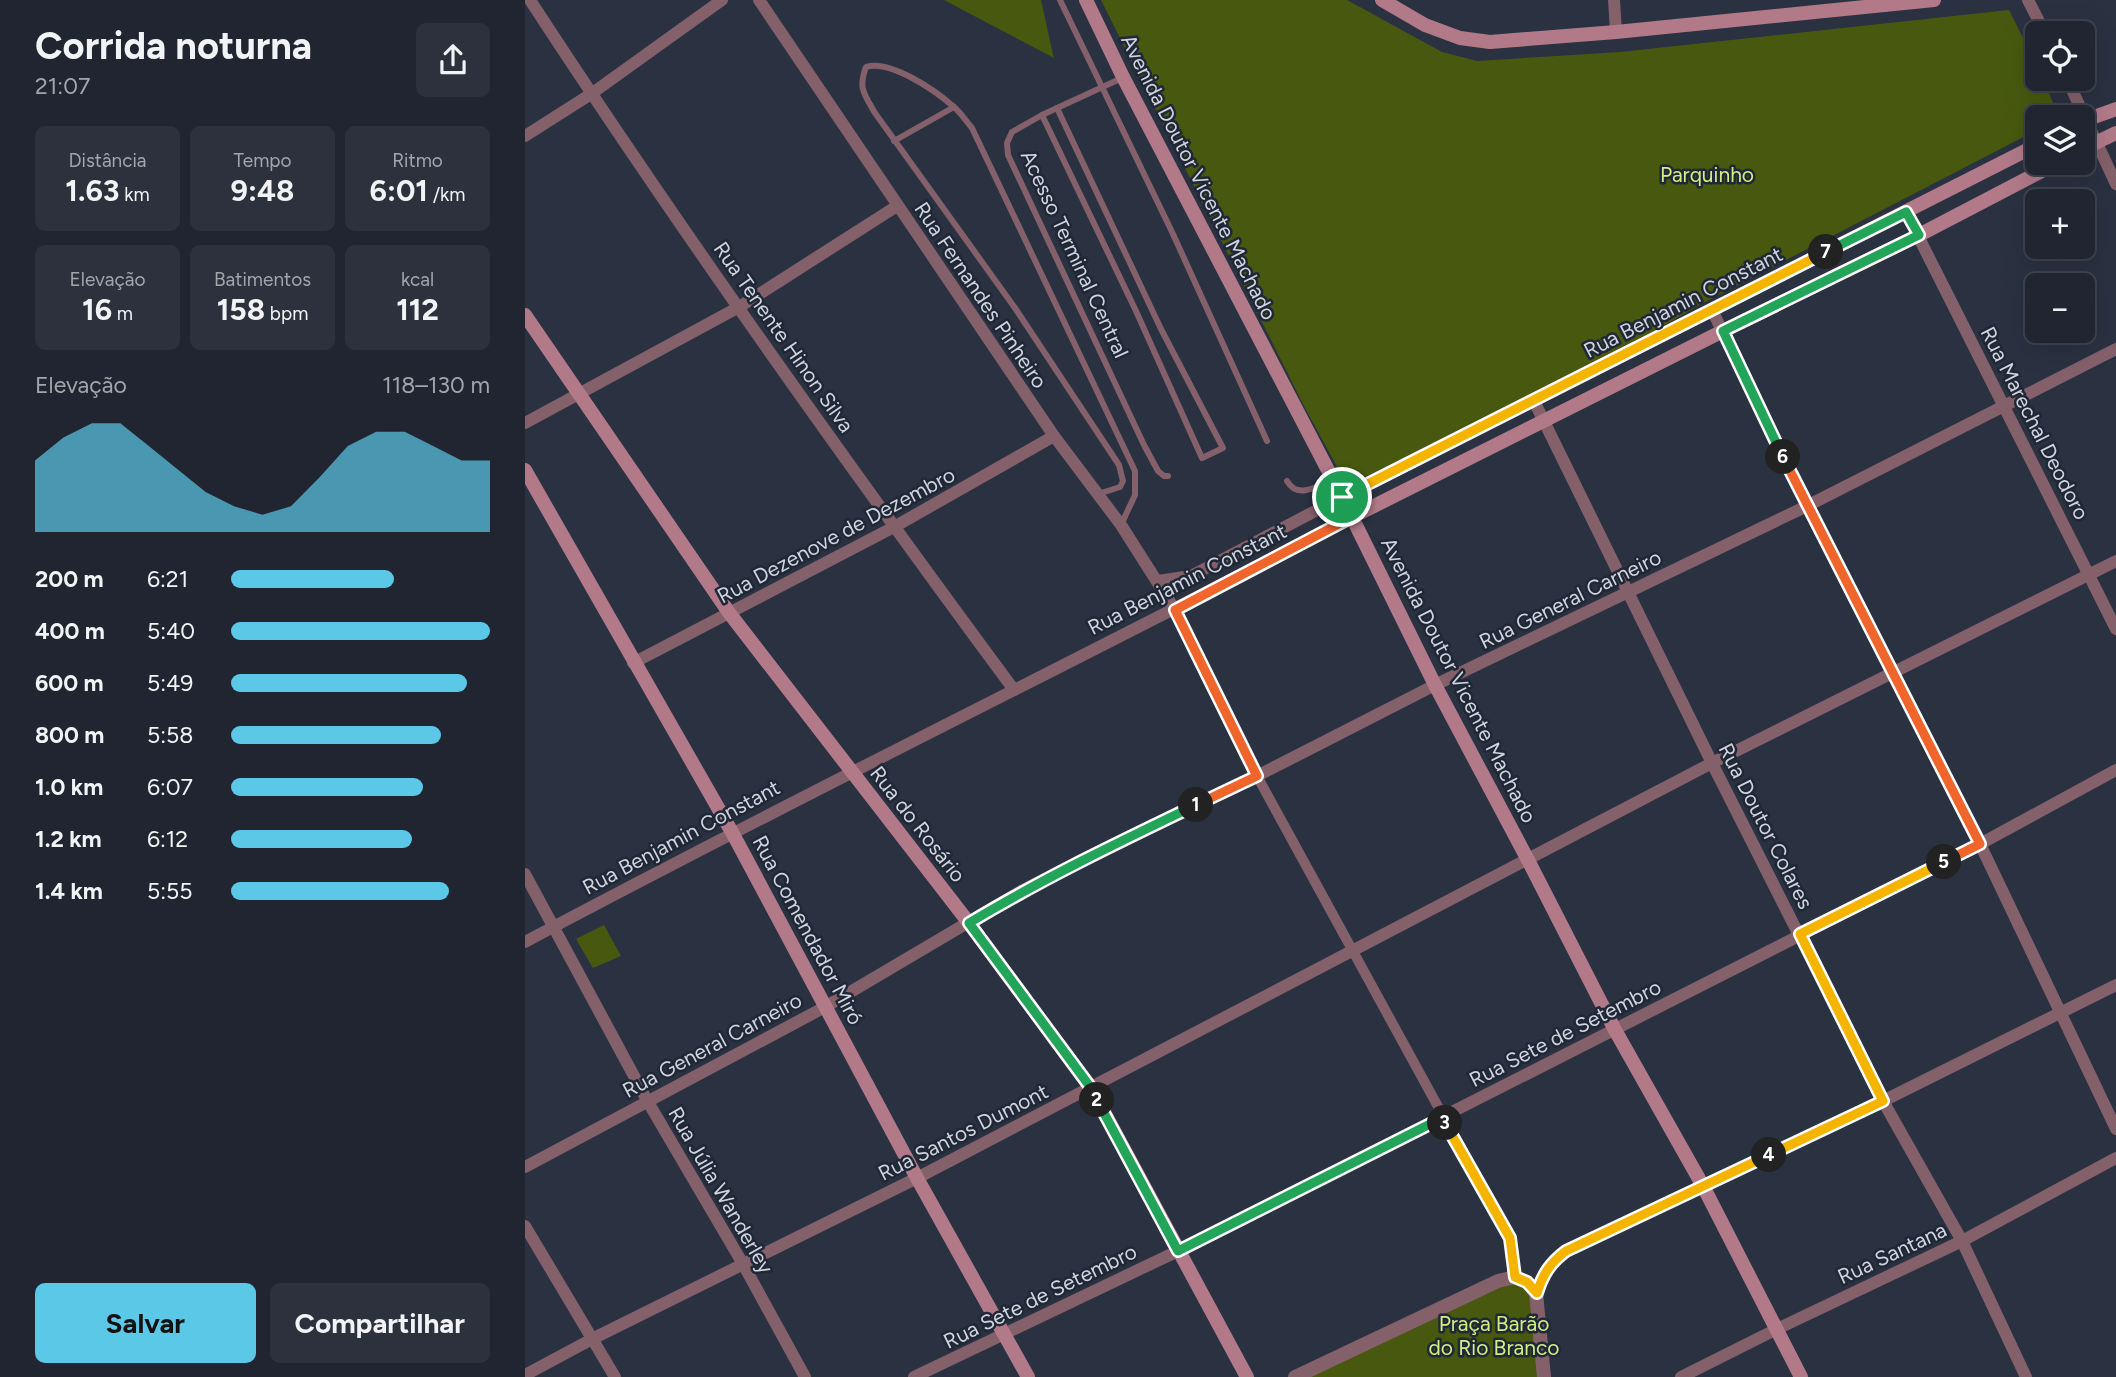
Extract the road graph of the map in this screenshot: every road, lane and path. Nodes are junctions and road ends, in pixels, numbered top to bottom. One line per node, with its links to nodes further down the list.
1 (530, 0): 14 (street, Rua Tenente Hinon Silva)
2 (722, 0): 14 (street)
3 (759, 0): 27 (street, Rua Fernandes Pinheiro)
4 (1060, 0): 13 (lane)
5 (1086, 0): 12 (main road, Avenida Doutor Vicente Machado)
6 (1381, 0): 11 (main road)
7 (1614, 0): 11 (street)
8 (1934, 0): 11 (main road)
9 (2028, 0): 10 (street)
10 (2039, 21)
11 (1616, 32)
12 (1123, 77): 13 (lane, Acesso Terminal Central); 44 (main road, Avenida Doutor Vicente Machado)
13 (1103, 88): 16 (lane, Acesso Terminal Central); 41 (lane)
14 (591, 94): 21 (street); 30 (street, Rua Tenente Hinon Silva)
15 (954, 107): 22 (lane); 22 (lane); 50 (lane)
16 (1057, 108): 18 (lane, Acesso Terminal Central); 18 (lane)
17 (2116, 109): 19 (main road)
18 (1042, 115): 43 (lane, Acesso Terminal Central)
19 (2095, 116)
20 (2116, 133): 23 (main road)
21 (525, 136)
22 (894, 141): 46 (lane)
23 (2096, 142): 26 (street)
24 (2025, 151): 28 (main road, Rua Benjamin Constant)
25 (2034, 175): 29 (main road, Rua Benjamin Constant)
26 (2116, 184)
27 (897, 206): 30 (street); 40 (street, Rua Fernandes Pinheiro)
28 (1906, 212): 29 (street, Rua Marechal Deodoro); 31 (main road, Rua Benjamin Constant)
29 (1919, 235): 33 (main road, Rua Benjamin Constant); 37 (street, Rua Marechal Deodoro)
30 (739, 307): 35 (street); 51 (street, Rua Tenente Hinon Silva)
31 (1712, 310): 33 (street); 36 (main road, Rua Benjamin Constant)
32 (525, 315): 35 (main road, Rua do Rosário)
33 (1723, 331): 38 (main road, Rua Benjamin Constant); 48 (street)
34 (2116, 349): 37 (street, Rua General Carneiro)
35 (578, 393): 39 (street); 57 (main road, Rua do Rosário)
36 (1534, 401): 38 (street, Rua Doutor Colares); 47 (main road, Rua Benjamin Constant)
37 (2005, 404): 48 (street, Rua General Carneiro); 53 (street, Rua Marechal Deodoro)
38 (1544, 421): 49 (main road, Rua Benjamin Constant); 55 (street, Rua Doutor Colares)
39 (525, 423)
40 (1054, 436): 46 (street, Rua Fernandes Pinheiro); 51 (street, Rua Dezenove de Dezembro)
41 (1268, 441)
42 (525, 470): 59 (main road, Rua Comendador Miró)
43 (1168, 476)
44 (1333, 480): 45 (lane); 47 (main road, Avenida Doutor Vicente Machado)
45 (1287, 481)
46 (1098, 494): 50 (street, Rua Fernandes Pinheiro)
47 (1342, 497): 49 (main road, Avenida Doutor Vicente Machado); 54 (street, Rua Benjamin Constant)
48 (1807, 506): 55 (street, Rua General Carneiro); 60 (street)
49 (1352, 517): 56 (street, Rua Benjamin Constant); 61 (main road, Avenida Doutor Vicente Machado)
50 (1121, 525): 54 (street, Rua Fernandes Pinheiro)
51 (894, 527): 57 (street, Rua Dezenove de Dezembro); 62 (street, Rua Tenente Hinon Silva)
52 (2116, 561): 53 (street, Rua Santos Dumont)
53 (2089, 573): 58 (street, Rua Marechal Deodoro); 60 (street, Rua Santos Dumont)
54 (1158, 581): 56 (street, Rua Fernandes Pinheiro)
55 (1628, 593): 61 (street, Rua General Carneiro); 63 (street, Rua Doutor Colares)
56 (1175, 610): 62 (street, Rua Benjamin Constant); 66 (street)
57 (730, 614): 59 (street, Rua Dezenove de Dezembro); 65 (main road, Rua do Rosário)
58 (2116, 629)
59 (633, 663): 67 (main road, Rua Comendador Miró)
60 (1893, 673): 63 (street, Rua Santos Dumont); 68 (street)
61 (1434, 685): 66 (street, Rua General Carneiro); 69 (main road, Avenida Doutor Vicente Machado)
62 (1014, 690): 65 (street, Rua Benjamin Constant)
63 (1712, 763): 69 (street, Rua Santos Dumont); 73 (street, Rua Doutor Colares)
64 (2116, 770): 68 (street, Rua Sete de Setembro)
65 (850, 772): 67 (street, Rua Benjamin Constant); 71 (main road, Rua do Rosário)
66 (1257, 776): 71 (street, Rua General Carneiro); 75 (street)
67 (733, 834): 72 (street, Rua Benjamin Constant); 77 (main road, Rua Comendador Miró)
68 (1980, 844): 73 (street, Rua Sete de Setembro); 78 (street)
69 (1528, 860): 75 (street, Rua Santos Dumont); 79 (main road, Avenida Doutor Vicente Machado)
70 (525, 874): 72 (street, Rua Júlia Wanderley)
71 (969, 923): 77 (street, Rua General Carneiro); 80 (main road, Rua do Rosário)
72 (555, 926): 74 (street, Rua Benjamin Constant); 82 (street, Rua Júlia Wanderley)
73 (1800, 934): 79 (street, Rua Sete de Setembro); 81 (street, Rua Doutor Colares)
74 (525, 942)
75 (1353, 951): 80 (street, Rua Santos Dumont); 83 (street)
76 (2116, 985): 78 (street)
77 (825, 1007): 82 (street, Rua General Carneiro); 87 (main road, Rua Comendador Miró)
78 (2060, 1012): 81 (street); 84 (street)
79 (1615, 1030): 83 (street, Rua Sete de Setembro); 88 (main road, Avenida Doutor Vicente Machado)
80 (1091, 1088): 87 (street, Rua Santos Dumont); 91 (main road, Rua do Rosário)
81 (1883, 1101): 88 (street); 90 (street, Rua Doutor Colares)
82 (648, 1102): 86 (street, Rua General Carneiro); 92 (street, Rua Júlia Wanderley)
83 (1442, 1118): 91 (street, Rua Sete de Setembro); 93 (street)
84 (2116, 1129)
85 (2116, 1158): 90 (street, Rua Santana)
86 (525, 1167)
87 (917, 1178): 92 (street, Rua Santos Dumont); 96 (main road, Rua Comendador Miró)
88 (1703, 1186): 94 (street); 95 (main road, Avenida Doutor Vicente Machado)
89 (525, 1226): 97 (street)
90 (1962, 1241): 95 (street, Rua Santana); 108 (street, Rua Doutor Colares)
91 (1178, 1251): 96 (street, Rua Sete de Setembro); 103 (main road, Rua do Rosário)
92 (743, 1264): 97 (street, Rua Santos Dumont); 100 (street, Rua Júlia Wanderley)
93 (1515, 1277): 94 (street); 104 (street)
94 (1537, 1293): 105 (street)
95 (1776, 1329): 106 (street, Rua Santana); 107 (main road, Avenida Doutor Vicente Machado)
96 (1005, 1335): 101 (street, Rua Sete de Setembro); 102 (main road, Rua Comendador Miró)
97 (594, 1338): 98 (street, Rua Santos Dumont); 99 (street)
98 (525, 1375)
99 (615, 1377)
100 (805, 1377)
101 (914, 1377)
102 (1028, 1377)
103 (1247, 1377)
104 (1294, 1377)
105 (1544, 1377)
106 (1681, 1377)
107 (1801, 1377)
108 (2026, 1377)

